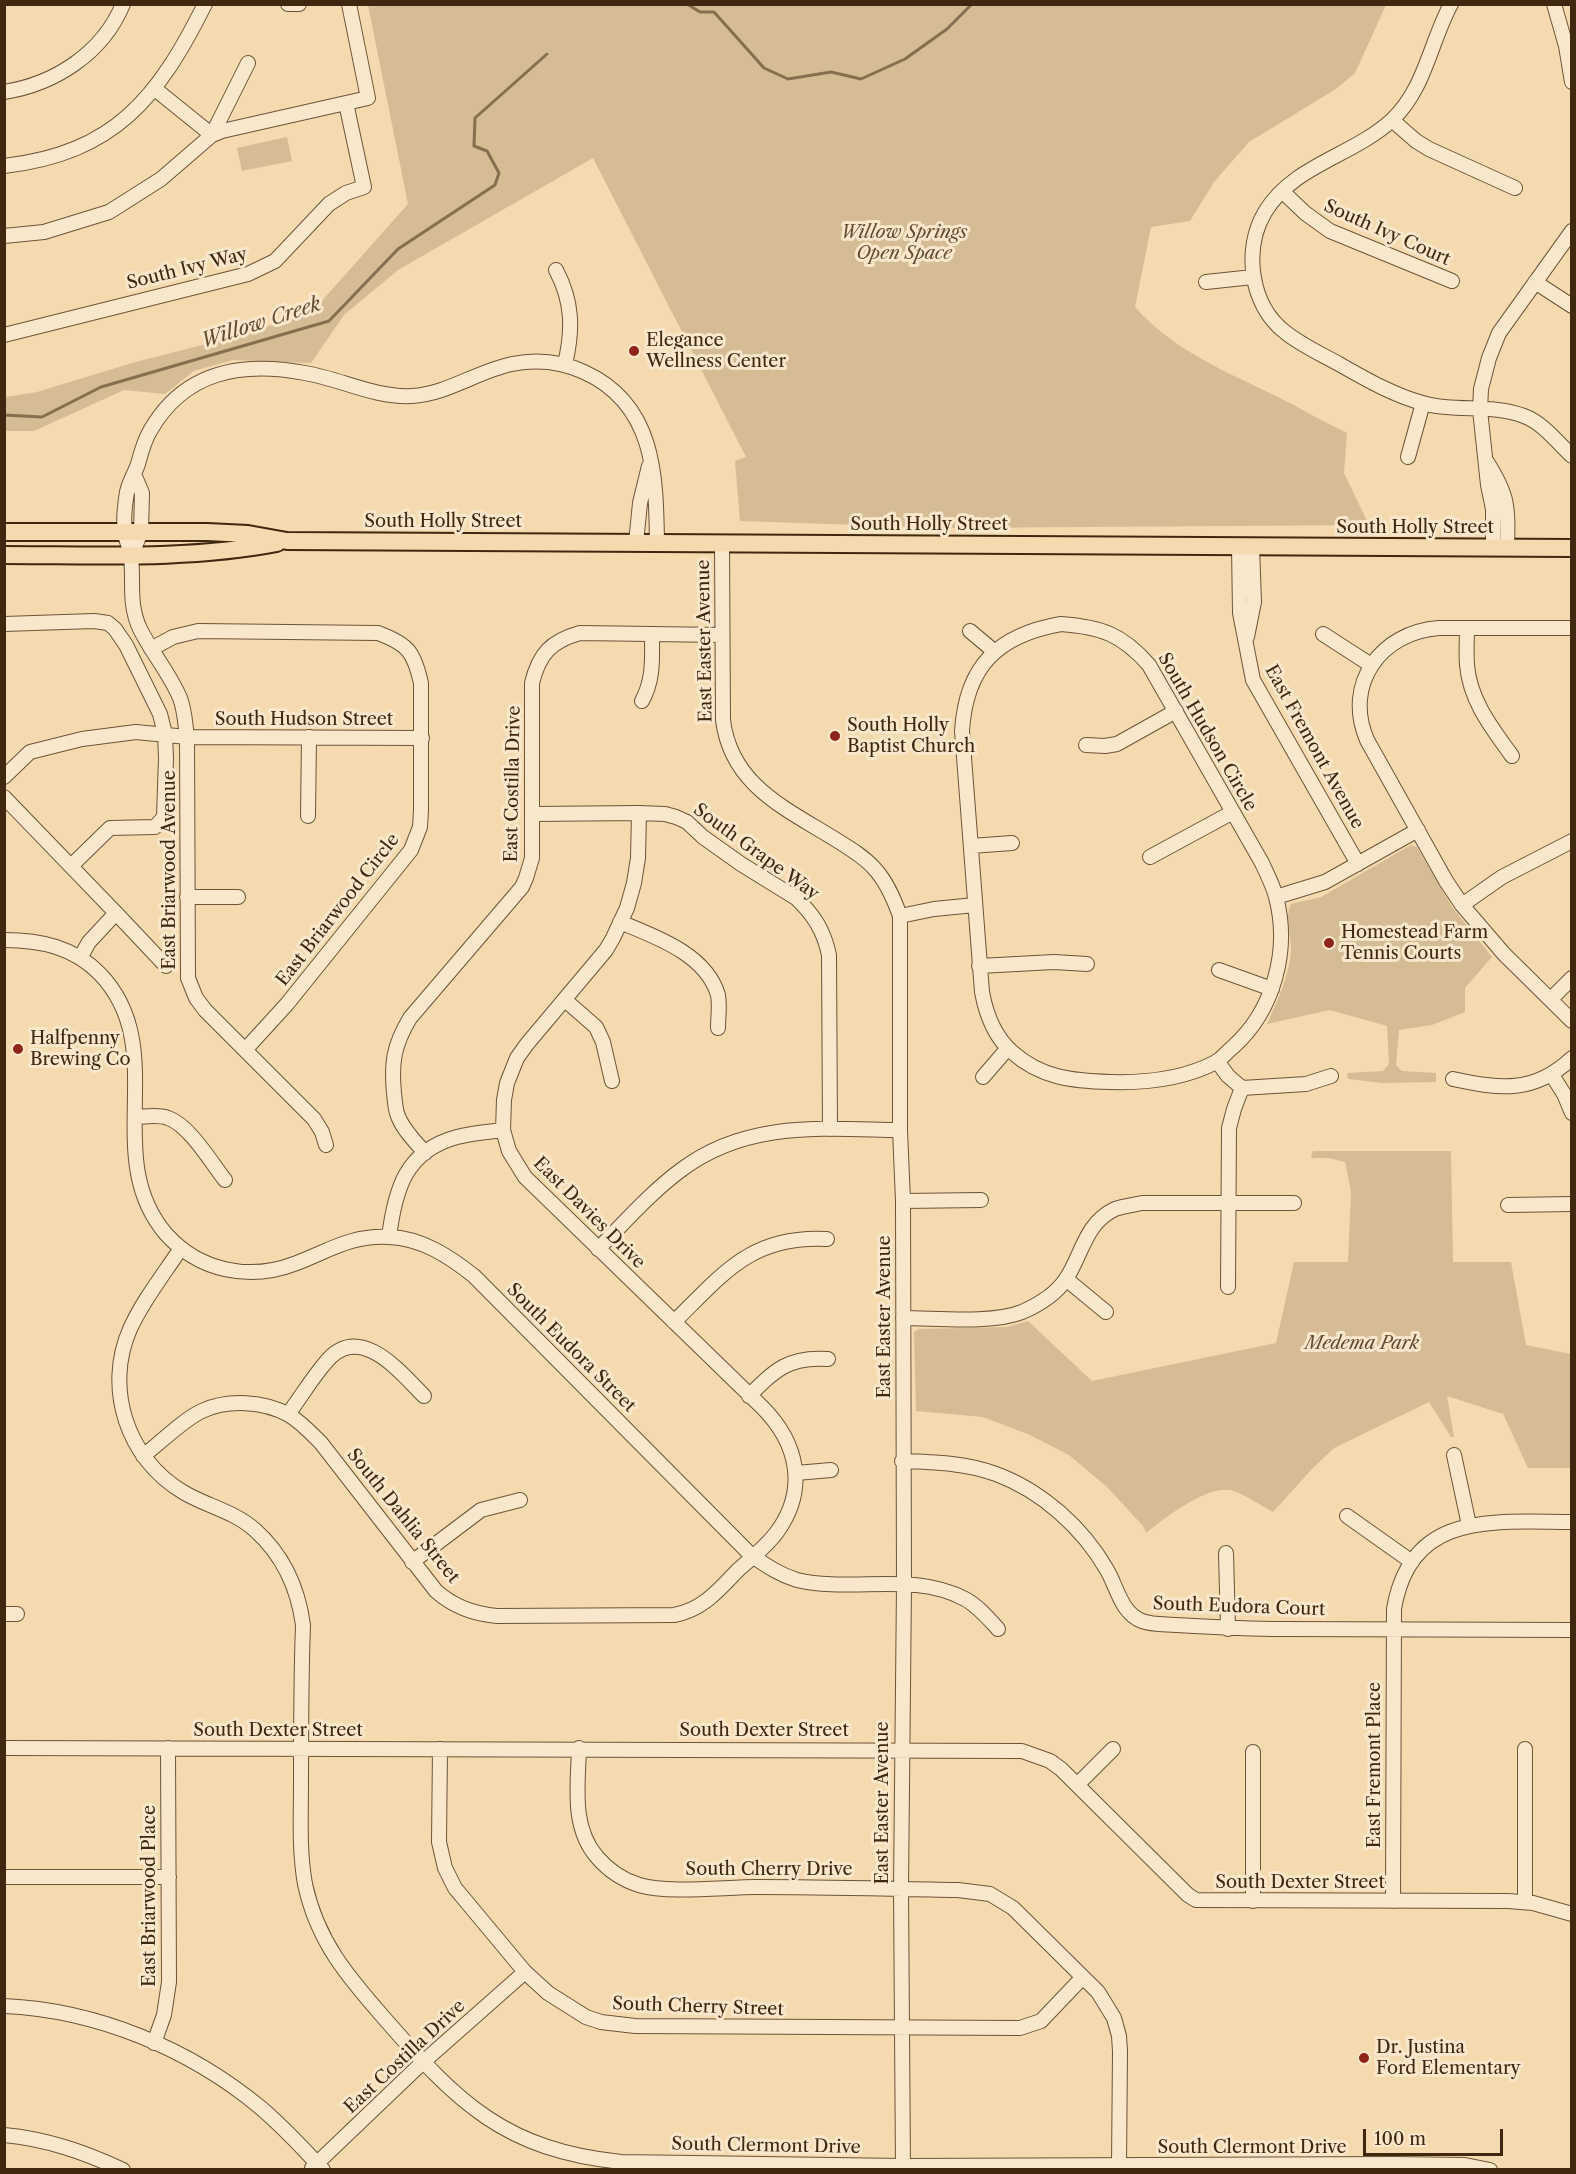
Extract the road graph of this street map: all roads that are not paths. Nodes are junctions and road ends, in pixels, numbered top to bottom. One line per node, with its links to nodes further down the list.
1 (123, 4): 11 (street)
2 (205, 4): 10 (street)
3 (288, 4): 4 (street)
4 (299, 4)
5 (349, 4): 12 (street)
6 (1451, 4): 13 (street)
7 (1554, 4): 9 (street)
8 (248, 63): 14 (street)
9 (1572, 82)
10 (155, 89): 14 (street); 15 (street)
11 (4, 92)
12 (346, 103): 14 (street); 26 (street, South Ivy Way)
13 (1392, 120): 16 (street); 17 (street)
14 (212, 135): 19 (street)
15 (4, 166)
16 (1515, 188)
17 (1282, 191): 21 (street); 22 (street, South Ivy Court)
18 (1572, 231): 24 (street)
19 (4, 236)
20 (556, 270): 27 (street)
21 (1253, 277): 23 (street); 28 (street)
22 (1452, 281)
23 (1206, 282)
24 (1535, 282): 25 (street); 29 (street)
25 (1572, 306)
26 (4, 335)
27 (565, 364): 32 (street); 34 (street, East Briarwood Avenue)
28 (1423, 403): 29 (street); 30 (street)
29 (1480, 410): 31 (street); 40 (street)
30 (1408, 456)
31 (1572, 456)
32 (650, 461): 36 (street); 37 (street)
33 (4, 532): 34 (main road, South Holly Street)
34 (133, 532): 35 (main road, South Holly Street); 43 (street, East Briarwood Avenue)
35 (287, 541): 36 (main road, South Holly Street); 43 (main road, South Holly Street)
36 (636, 543): 37 (main road, South Holly Street)
37 (657, 543): 38 (main road, South Holly Street)
38 (722, 544): 39 (main road, South Holly Street); 50 (street, East Easter Avenue)
39 (1246, 546): 40 (main road, South Holly Street); 73 (street, East Fremont Avenue)
40 (1500, 548): 41 (main road, South Holly Street)
41 (1572, 548)
42 (4, 555): 43 (main road, South Holly Street)
43 (130, 556): 51 (street, East Briarwood Avenue)
44 (4, 624): 56 (street)
45 (1467, 628): 46 (street); 53 (street); 61 (street)
46 (1572, 628)
47 (970, 631): 52 (street)
48 (652, 634): 50 (street, East Costilla Drive); 54 (street); 66 (street, East Costilla Drive)
49 (1323, 634): 53 (street)
50 (722, 635): 81 (street, East Easter Avenue)
51 (151, 649): 57 (street, East Briarwood Avenue); 59 (street, East Briarwood Circle)
52 (995, 652): 55 (street, South Hudson Circle); 71 (street, South Hudson Circle)
53 (1371, 665): 68 (street)
54 (642, 701)
55 (1176, 711): 60 (street); 64 (street, South Hudson Circle)
56 (165, 734): 57 (street, South Hudson Street); 62 (street, South Hudson Street); 74 (street)
57 (187, 737): 58 (street, South Hudson Street); 75 (street, East Briarwood Avenue)
58 (309, 737): 59 (street, South Hudson Street); 67 (street)
59 (422, 738): 96 (street, East Briarwood Circle)
60 (1086, 746)
61 (1512, 756)
62 (4, 777)
63 (4, 797): 74 (street)
64 (1233, 812): 72 (street); 77 (street, South Hudson Circle)
65 (639, 813): 66 (street, South Grape Way); 82 (street, East Davies Drive); 107 (street, South Grape Way)
66 (532, 814): 111 (street, East Costilla Drive)
67 (308, 816)
68 (1418, 830): 73 (street); 79 (street)
69 (1572, 841): 79 (street)
70 (1012, 843): 71 (street)
71 (971, 846): 78 (street, South Hudson Circle)
72 (1150, 857)
73 (1358, 864): 77 (street)
74 (71, 866): 80 (street)
75 (187, 897): 76 (street); 96 (street, East Briarwood Avenue)
76 (238, 897)
77 (1276, 897): 90 (street, South Hudson Circle)
78 (975, 905): 81 (street); 87 (street, South Hudson Circle)
79 (1462, 905): 91 (street)
80 (116, 913): 84 (street); 86 (street)
81 (900, 916): 109 (street, East Easter Avenue)
82 (621, 921): 92 (street, East Davies Drive); 94 (street)
83 (4, 940): 84 (street, South Eudora Street)
84 (80, 958): 106 (street, South Eudora Street)
85 (1087, 964): 87 (street)
86 (166, 966)
87 (979, 966): 95 (street, South Hudson Circle)
88 (1219, 970): 90 (street)
89 (1572, 978): 91 (street)
90 (1272, 989): 98 (street, South Hudson Circle)
91 (1551, 999): 93 (street)
92 (565, 1000): 103 (street); 108 (street, East Davies Drive)
93 (1572, 1021)
94 (718, 1028)
95 (1008, 1048): 98 (street, South Hudson Circle); 101 (street)
96 (245, 1050): 110 (street, East Briarwood Avenue)
97 (1572, 1058): 99 (street)
98 (1217, 1061): 104 (street)
99 (1552, 1075): 102 (street); 105 (street)
100 (1331, 1076): 104 (street)
101 (983, 1077)
102 (1453, 1079)
103 (612, 1081)
104 (1242, 1088): 115 (street)
105 (1572, 1113)
106 (135, 1117): 112 (street); 121 (street, South Eudora Street)
107 (830, 1129): 109 (street); 122 (street)
108 (503, 1130): 111 (street); 122 (street, East Davies Drive)
109 (900, 1130): 114 (street, East Easter Avenue)
110 (326, 1145)
111 (425, 1153): 119 (street)
112 (225, 1180)
113 (981, 1200): 114 (street)
114 (903, 1201): 126 (street, East Easter Avenue)
115 (1230, 1202): 116 (street); 123 (street); 124 (street)
116 (1294, 1203)
117 (1572, 1204): 118 (street)
118 (1508, 1205)
119 (389, 1237): 121 (street, South Eudora Street); 142 (street, South Eudora Street)
120 (827, 1239): 127 (street)
121 (182, 1248): 133 (street, South Clermont Drive)
122 (598, 1249): 127 (street, East Davies Drive)
123 (1066, 1279): 125 (street); 126 (street)
124 (1228, 1287)
125 (1106, 1312)
126 (903, 1318): 134 (street, East Easter Avenue)
127 (674, 1322): 130 (street, East Davies Drive)
128 (828, 1359): 130 (street)
129 (424, 1396): 131 (street)
130 (749, 1396): 136 (street, East Davies Drive)
131 (288, 1414): 133 (street, South Dahlia Street); 143 (street, South Dahlia Street)
132 (1454, 1455): 140 (street)
133 (143, 1456): 153 (street, South Clermont Drive)
134 (902, 1461): 145 (street, East Easter Avenue); 147 (street, South Eudora Court)
135 (831, 1470): 136 (street)
136 (796, 1473): 142 (street, East Davies Drive)
137 (520, 1500): 143 (street)
138 (1347, 1516): 144 (street)
139 (1572, 1522): 140 (street, East Fremont Place)
140 (1469, 1525): 144 (street, East Fremont Place)
141 (1226, 1553): 147 (street)
142 (752, 1557): 143 (street, South Dahlia Street); 145 (street, South Eudora Street)
143 (412, 1562)
144 (1412, 1562): 148 (street, East Fremont Place)
145 (904, 1585): 146 (street, South Eudora Street); 157 (street, East Easter Avenue)
146 (998, 1629)
147 (1228, 1629): 148 (street, South Eudora Court)
148 (1394, 1629): 149 (street, South Eudora Court); 164 (street, East Fremont Place)
149 (1572, 1630)
150 (4, 1748): 151 (street, South Dexter Street)
151 (168, 1748): 153 (street, South Dexter Street); 161 (street, East Briarwood Place)
152 (579, 1748): 154 (street, South Dexter Street); 157 (street, South Dexter Street); 162 (street, South Cherry Drive)
153 (301, 1749): 154 (street, South Dexter Street); 172 (street, South Clermont Drive)
154 (440, 1749): 167 (street, South Cherry Street)
155 (1113, 1749): 159 (street)
156 (1525, 1749): 165 (street)
157 (902, 1750): 159 (street, South Dexter Street); 162 (street, East Easter Avenue)
158 (1253, 1752): 163 (street)
159 (1077, 1785): 163 (street, South Dexter Street)
160 (4, 1877): 161 (street)
161 (169, 1877): 171 (street, East Briarwood Place)
162 (901, 1889): 168 (street, South Cherry Drive); 170 (street, East Easter Avenue)
163 (1253, 1901): 164 (street, South Dexter Street)
164 (1393, 1901): 165 (street, South Dexter Street)
165 (1525, 1902): 166 (street, South Dexter Street)
166 (1572, 1914)
167 (525, 1972): 170 (street, South Cherry Street); 172 (street, East Costilla Drive)
168 (1082, 1978): 170 (street, South Cherry Street); 174 (street, South Cherry Drive)
169 (4, 2006): 171 (street)
170 (901, 2027): 177 (street, East Easter Avenue)
171 (154, 2043): 175 (street)
172 (422, 2063): 175 (street, East Costilla Drive); 177 (street, South Clermont Drive)
173 (4, 2135): 178 (street)
174 (1119, 2166): 176 (street, South Clermont Drive); 177 (street, South Clermont Drive)
175 (317, 2167)
176 (1387, 2167): 179 (street, South Clermont Drive)
177 (903, 2168)
178 (123, 2169)
179 (1490, 2169)

